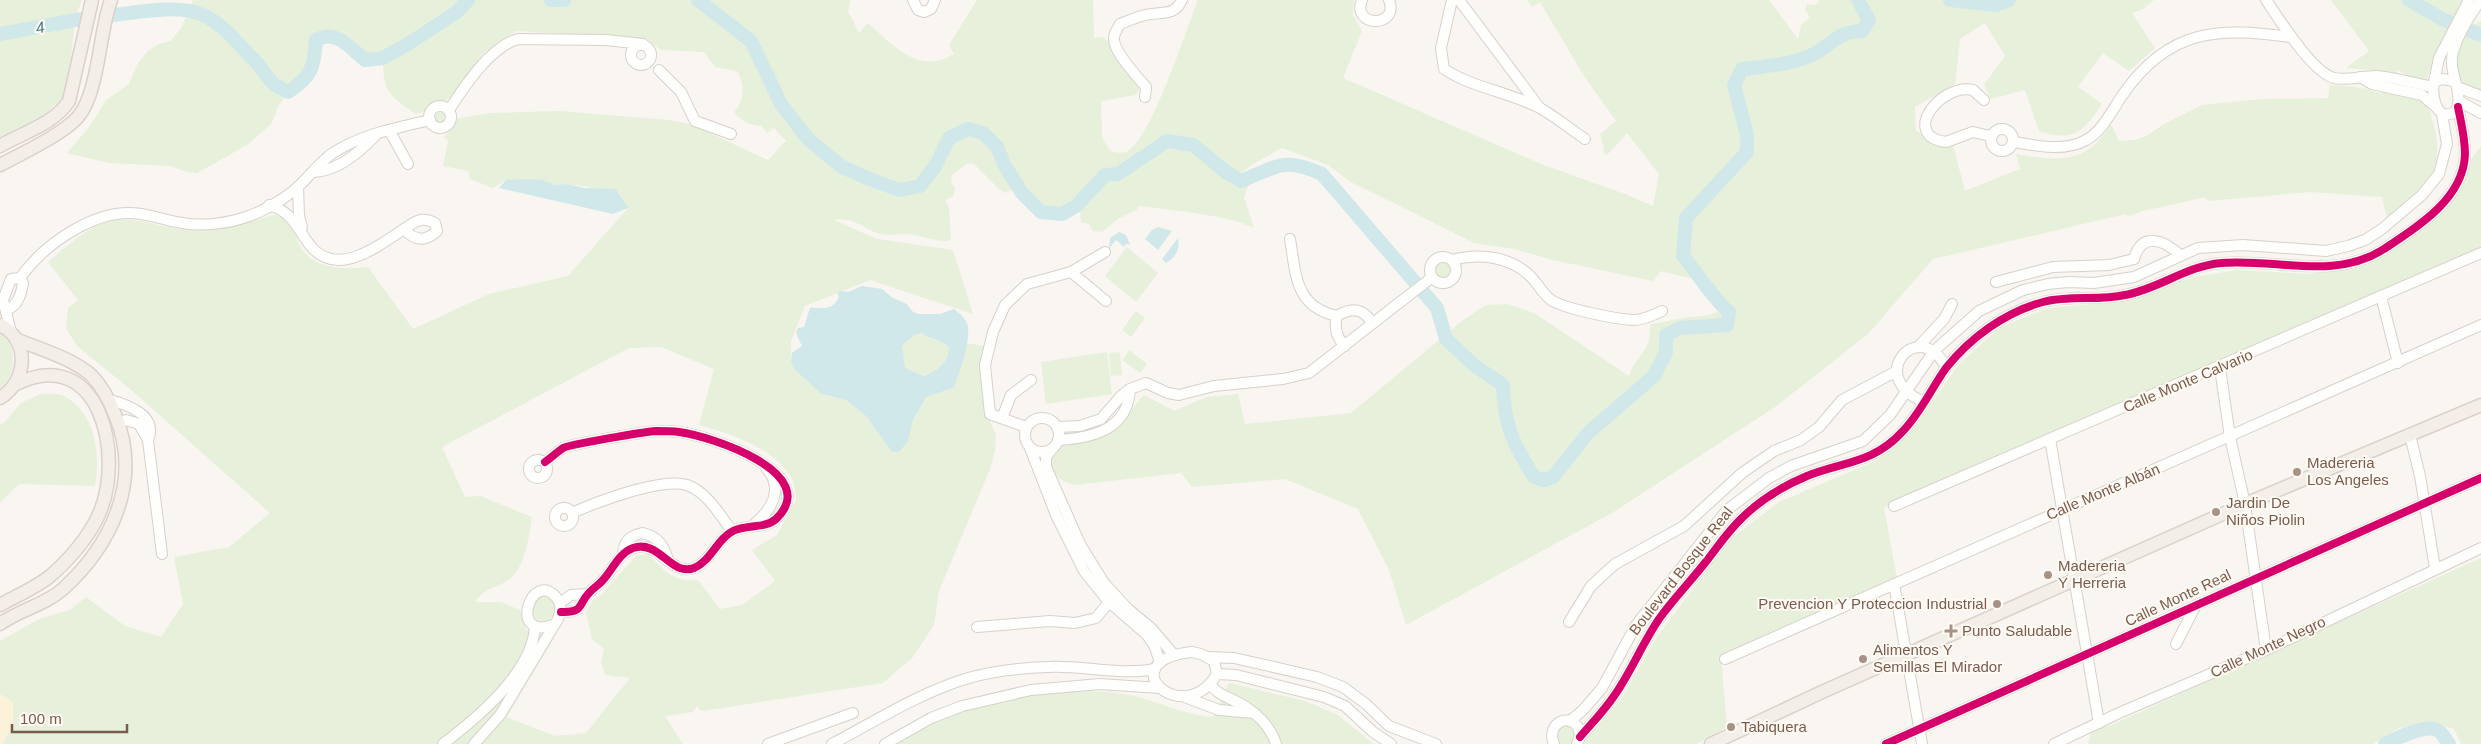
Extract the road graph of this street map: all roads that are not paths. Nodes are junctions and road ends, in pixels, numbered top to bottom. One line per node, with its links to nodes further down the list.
1 (92, 0): 35 (main road)
2 (111, 0): 37 (main road)
3 (912, 0): 4 (street)
4 (935, 0)
5 (1182, 0): 22 (street)
6 (1362, 0): 7 (street)
7 (1389, 0)
8 (1452, 0): 25 (street)
9 (1459, 0): 25 (street)
10 (2266, 0): 14 (street)
11 (2469, 0): 13 (street)
12 (2481, 0): 13 (street)
13 (2467, 14): 16 (street)
14 (2290, 37): 18 (street); 34 (street)
15 (643, 44): 17 (street); 17 (street); 26 (street)
16 (2449, 50): 19 (street); 20 (street)
17 (654, 65): 31 (street)
18 (2360, 77): 20 (street); 27 (street)
19 (2455, 84): 20 (street); 21 (street); 24 (street, Boulevard Bosque Real)
20 (2433, 85): 27 (street, Boulevard Bosque Real)
21 (2481, 96)
22 (1145, 97)
23 (1984, 100): 32 (street)
24 (2459, 104): 27 (street); 28 (street); 67 (street, Boulevard Bosque Real)
25 (1540, 108): 33 (street)
26 (449, 110): 29 (street); 29 (street)
27 (2440, 112): 45 (street, Boulevard Bosque Real)
28 (2481, 113)
29 (430, 120): 30 (street)
30 (389, 130): 36 (street); 38 (street)
31 (731, 134)
32 (1990, 136): 34 (street); 34 (street)
33 (1585, 139)
34 (2014, 142)
35 (0, 146)
36 (408, 164)
37 (0, 165)
38 (298, 187): 39 (street); 41 (street)
39 (269, 205): 41 (street); 50 (street)
40 (404, 229): 41 (street)
41 (304, 235)
42 (1290, 239): 58 (street)
43 (1105, 252): 48 (street)
44 (2481, 253): 53 (street, Calle Monte Calvario)
45 (2180, 254): 46 (street); 49 (street, Boulevard Bosque Real)
46 (2134, 259): 49 (street); 52 (street)
47 (1452, 260): 51 (street); 51 (street); 57 (street)
48 (1071, 272): 54 (street); 78 (street)
49 (2141, 274): 65 (street, Boulevard Bosque Real)
50 (20, 278): 56 (street); 56 (street)
51 (1431, 278): 59 (street)
52 (1996, 282)
53 (2381, 296): 66 (street); 68 (street, Calle Monte Calvario)
54 (1106, 301)
55 (1952, 304): 64 (street)
56 (7, 310): 62 (street)
57 (1662, 311)
58 (1338, 316): 59 (street); 63 (street)
59 (1372, 323): 63 (street)
60 (0, 325): 62 (main road)
61 (2481, 325): 66 (street, Calle Monte Albán)
62 (13, 336): 71 (main road); 75 (main road)
63 (1345, 346): 72 (street)
64 (1919, 346): 65 (street); 69 (street)
65 (1934, 351): 67 (street); 73 (street, Boulevard Bosque Real)
66 (2398, 363): 83 (street, Calle Monte Albán)
67 (1946, 368): 76 (street, Boulevard Bosque Real)
68 (2220, 368): 83 (street); 84 (street, Calle Monte Calvario)
69 (1896, 371): 73 (street); 107 (street)
70 (1031, 380): 78 (street)
71 (16, 384): 74 (main road); 103 (main road)
72 (1130, 389): 81 (street); 86 (street)
73 (1906, 392): 76 (street); 126 (street, Boulevard Bosque Real)
74 (0, 398)
75 (110, 400): 79 (main road); 85 (street)
76 (1924, 402): 129 (street, Boulevard Bosque Real)
77 (2481, 405): 82 (main road)
78 (1002, 418): 80 (street)
79 (120, 424): 85 (street); 108 (main road)
80 (1026, 427): 81 (street); 87 (street)
81 (1057, 427): 86 (street)
82 (2410, 436): 90 (main road); 91 (street)
83 (2230, 437): 90 (street); 93 (street, Calle Monte Albán)
84 (2050, 439): 92 (street, Calle Monte Calvario); 93 (street)
85 (148, 440): 97 (street)
86 (1055, 444): 87 (street); 115 (street)
87 (1030, 448): 105 (street)
88 (545, 462): 95 (street)
89 (2481, 478): 91 (street, Calle Monte Real)
90 (2246, 504): 99 (street); 100 (main road)
91 (2424, 504): 98 (street); 99 (street, Calle Monte Real)
92 (1894, 506)
93 (2061, 510): 100 (street); 101 (street, Calle Monte Albán)
94 (572, 513): 95 (street)
95 (732, 531): 102 (street)
96 (2481, 548): 98 (street, Calle Monte Negro)
97 (162, 554)
98 (2435, 568): 113 (street, Calle Monte Negro)
99 (2256, 577): 104 (street, Calle Monte Real); 113 (street)
100 (2075, 581): 114 (street); 116 (main road)
101 (1894, 584): 116 (street); 118 (street, Calle Monte Albán)
102 (587, 594): 106 (street); 106 (street)
103 (0, 605)
104 (2196, 605): 112 (street); 114 (street, Calle Monte Real)
105 (1106, 606): 111 (street); 119 (street)
106 (560, 607): 109 (street); 110 (street)
107 (1569, 622)
108 (0, 624)
109 (553, 625): 110 (street); 132 (street)
110 (535, 626): 131 (street)
111 (977, 627)
112 (2176, 644)
113 (2266, 650): 127 (street, Calle Monte Negro)
114 (2087, 654): 127 (street); 128 (street, Calle Monte Real)
115 (1174, 655): 117 (street); 119 (street)
116 (1906, 655): 128 (street); 139 (main road)
117 (1208, 657): 120 (street); 138 (street)
118 (1725, 659)
119 (1157, 666): 122 (street); 134 (street)
120 (1218, 674): 121 (street); 137 (street)
121 (1210, 684): 123 (street); 125 (street)
122 (1160, 688): 123 (street); 135 (street)
123 (1182, 696): 125 (street)
124 (853, 713): 133 (street)
125 (1254, 713): 136 (street)
126 (1570, 721): 129 (street); 130 (street, Boulevard Bosque Real)
127 (2099, 723): 142 (street, Calle Monte Negro)
128 (1919, 729): 140 (street, Calle Monte Real); 141 (street)
129 (1578, 741)
130 (1551, 742)
131 (443, 744)
132 (474, 744)
133 (768, 744)
134 (832, 744)
135 (885, 744)
136 (1276, 744)
137 (1391, 744)
138 (1436, 744)
139 (1711, 744)
140 (1886, 744)
141 (1922, 744)
142 (2054, 744)

